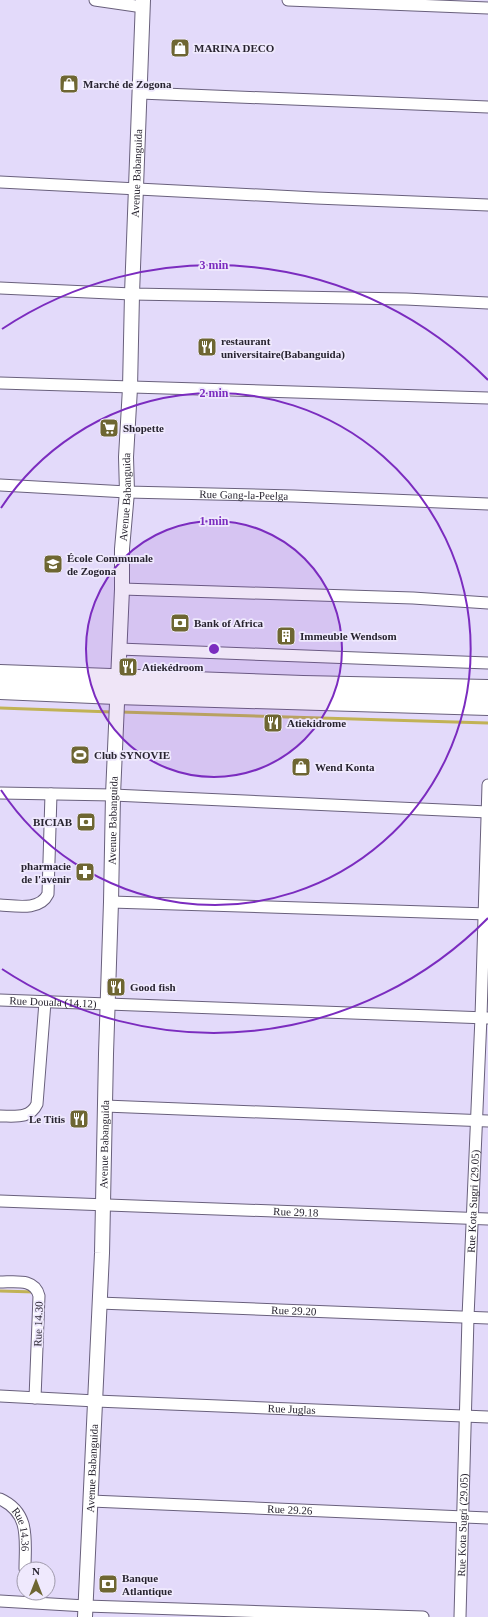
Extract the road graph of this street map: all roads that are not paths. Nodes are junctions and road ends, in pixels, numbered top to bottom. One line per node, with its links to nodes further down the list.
1 (95, 0): 3 (street)
2 (288, 0): 4 (street)
3 (143, 4): 5 (street, Avenue Babanguida)
4 (488, 8)
5 (140, 93): 6 (street); 8 (street, Avenue Babanguida)
6 (488, 107)
7 (0, 182): 8 (street)
8 (136, 189): 9 (street); 11 (street, Avenue Babanguida)
9 (488, 205)
10 (0, 288): 11 (street)
11 (132, 294): 12 (street); 14 (street, Avenue Babanguida)
12 (488, 303)
13 (0, 383): 14 (street)
14 (130, 388): 15 (street); 17 (street, Avenue Babanguida)
15 (488, 398)
16 (0, 485): 17 (street, Rue Gang-la-Peelga)
17 (127, 492): 18 (street, Rue Gang-la-Peelga); 19 (street, Avenue Babanguida)
18 (488, 504)
19 (122, 589): 20 (street); 21 (street, Avenue Babanguida)
20 (488, 603)
21 (119, 649): 22 (street); 24 (street, Avenue Babanguida)
22 (488, 663)
23 (0, 674): 24 (main road)
24 (117, 686): 25 (main road); 26 (main road); 27 (main road); 31 (street, Avenue Babanguida)
25 (488, 689)
26 (0, 690)
27 (488, 706)
28 (488, 785): 32 (street, Rue Kota Sugri (29.05))
29 (0, 793): 30 (street)
30 (51, 794): 31 (street); 34 (street)
31 (113, 795): 32 (street); 33 (street, Avenue Babanguida)
32 (487, 812): 35 (street, Rue Kota Sugri (29.05))
33 (111, 902): 35 (street); 38 (street, Avenue Babanguida)
34 (0, 906)
35 (486, 914): 39 (street, Rue Kota Sugri (29.05))
36 (0, 1000): 37 (street, Rue Douala (14.12))
37 (45, 1002): 38 (street, Rue Douala (14.12)); 41 (street)
38 (107, 1004): 39 (street, Rue Douala (14.12)); 40 (street, Avenue Babanguida)
39 (485, 1018): 42 (street, Rue Kota Sugri (29.05))
40 (105, 1106): 42 (street); 45 (street, Avenue Babanguida)
41 (0, 1116)
42 (476, 1121): 43 (street); 46 (street, Rue Kota Sugri (29.05))
43 (488, 1121)
44 (0, 1201): 45 (street, Rue 29.18)
45 (103, 1205): 46 (street, Rue 29.18); 49 (street, Avenue Babanguida)
46 (472, 1218): 47 (street, Rue 29.18); 50 (street, Rue Kota Sugri (29.05))
47 (488, 1219)
48 (0, 1282): 53 (street, Rue 14.30)
49 (99, 1303): 50 (street, Rue 29.20); 54 (street, Avenue Babanguida)
50 (468, 1317): 51 (street, Rue 29.20); 55 (street, Rue Kota Sugri (29.05))
51 (488, 1318)
52 (0, 1396): 53 (street, Rue Juglas)
53 (35, 1398): 54 (street, Rue Juglas)
54 (96, 1401): 55 (street, Rue Juglas); 58 (street, Avenue Babanguida)
55 (466, 1416): 56 (street, Rue Juglas); 59 (street, Rue Kota Sugri (29.05))
56 (488, 1417)
57 (0, 1499): 61 (street, Rue 14.36)
58 (91, 1501): 59 (street, Rue 29.26); 65 (street, Avenue Babanguida)
59 (463, 1516): 60 (street, Rue 29.26); 67 (street, Rue Kota Sugri (29.05))
60 (488, 1518)
61 (25, 1561)
62 (16, 1599): 63 (street)
63 (0, 1600)
64 (38, 1601): 65 (street)
65 (86, 1612): 66 (street)
66 (423, 1617)
67 (460, 1617)

